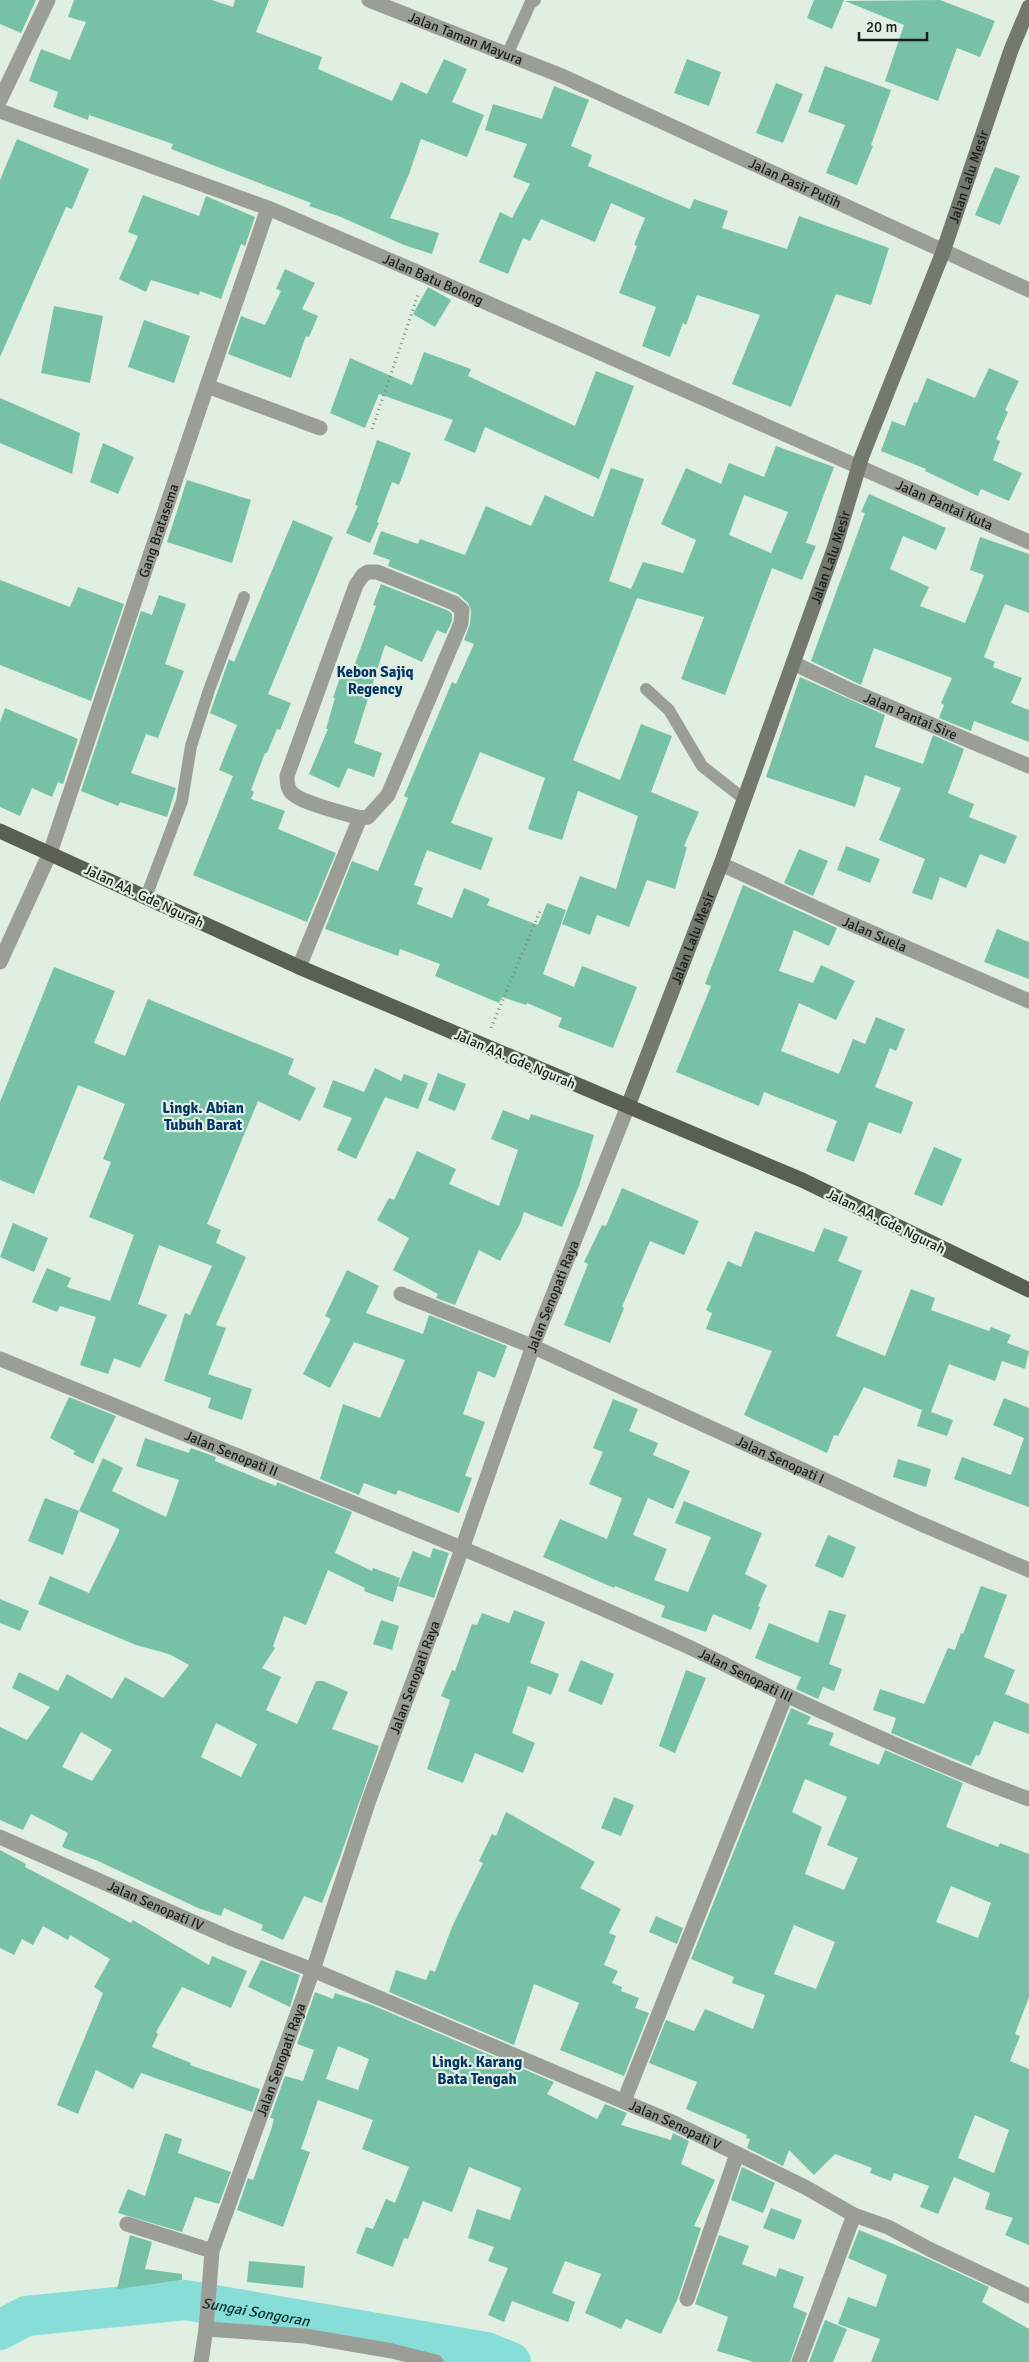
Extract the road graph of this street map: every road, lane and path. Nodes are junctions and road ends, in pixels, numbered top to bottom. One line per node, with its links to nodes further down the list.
1 (48, 0): 7 (street)
2 (369, 0): 5 (street, Jalan Taman Mayura)
3 (535, 0): 5 (lane)
4 (1029, 7): 9 (street, Jalan Lalu Mesir)
5 (507, 54): 6 (street, Jalan Taman Mayura)
6 (562, 76): 9 (street, Jalan Pasir Putih)
7 (0, 103): 8 (street, Jalan Batu Bolong)
8 (268, 208): 10 (street, Jalan Batu Bolong); 12 (street, Gang Bratasema)
9 (943, 252): 11 (street, Jalan Pasir Putih); 15 (street, Jalan Lalu Mesir)
10 (424, 275): 14 (path); 15 (street, Jalan Batu Bolong)
11 (1029, 290)
12 (207, 386): 13 (street); 24 (street, Gang Bratasema)
13 (320, 428)
14 (372, 429)
15 (859, 467): 16 (street, Jalan Pantai Kuta); 18 (street, Jalan Lalu Mesir)
16 (1029, 542)
17 (244, 597): 26 (lane)
18 (793, 663): 20 (street, Jalan Pantai Sire); 21 (street, Jalan Lalu Mesir)
19 (646, 689): 21 (lane)
20 (1029, 766)
21 (744, 799): 25 (street, Jalan Lalu Mesir)
22 (360, 818): 22 (street); 29 (street)
23 (0, 831): 24 (main road, Jalan AA. Gde Ngurah)
24 (50, 853): 26 (main road, Jalan AA. Gde Ngurah); 28 (street, Gang Bratasema)
25 (721, 864): 30 (street, Jalan Suela); 32 (street, Jalan Lalu Mesir)
26 (146, 897): 29 (main road, Jalan AA. Gde Ngurah)
27 (540, 911): 31 (path)
28 (0, 962)
29 (299, 967): 31 (main road, Jalan AA. Gde Ngurah)
30 (1029, 1001)
31 (483, 1047): 32 (main road, Jalan AA. Gde Ngurah)
32 (628, 1106): 33 (main road, Jalan AA. Gde Ngurah); 35 (street, Jalan Senopati Raya)
33 (1029, 1290)
34 (402, 1294): 35 (street, Jalan Senopati I)
35 (534, 1346): 37 (street, Jalan Senopati Raya); 38 (street, Jalan Senopati I)
36 (0, 1359): 37 (street, Jalan Senopati II)
37 (462, 1549): 39 (street, Jalan Senopati III); 42 (street, Jalan Senopati Raya)
38 (1029, 1570)
39 (786, 1695): 40 (street, Jalan Senopati III); 43 (street)
40 (1029, 1799)
41 (0, 1837): 42 (street, Jalan Senopati IV)
42 (313, 1970): 43 (street, Jalan Senopati V); 47 (street, Jalan Senopati Raya)
43 (624, 2101): 44 (street, Jalan Senopati V)
44 (737, 2154): 45 (street, Jalan Senopati V); 49 (street)
45 (854, 2215): 48 (street, Jalan Senopati V); 53 (street)
46 (127, 2224): 47 (street)
47 (212, 2251): 50 (street, Jalan Senopati Raya)
48 (1029, 2296)
49 (687, 2299)
50 (207, 2323): 51 (street, Jalan Senopati Raya); 52 (street)
51 (202, 2362)
52 (436, 2362)
53 (799, 2362)

